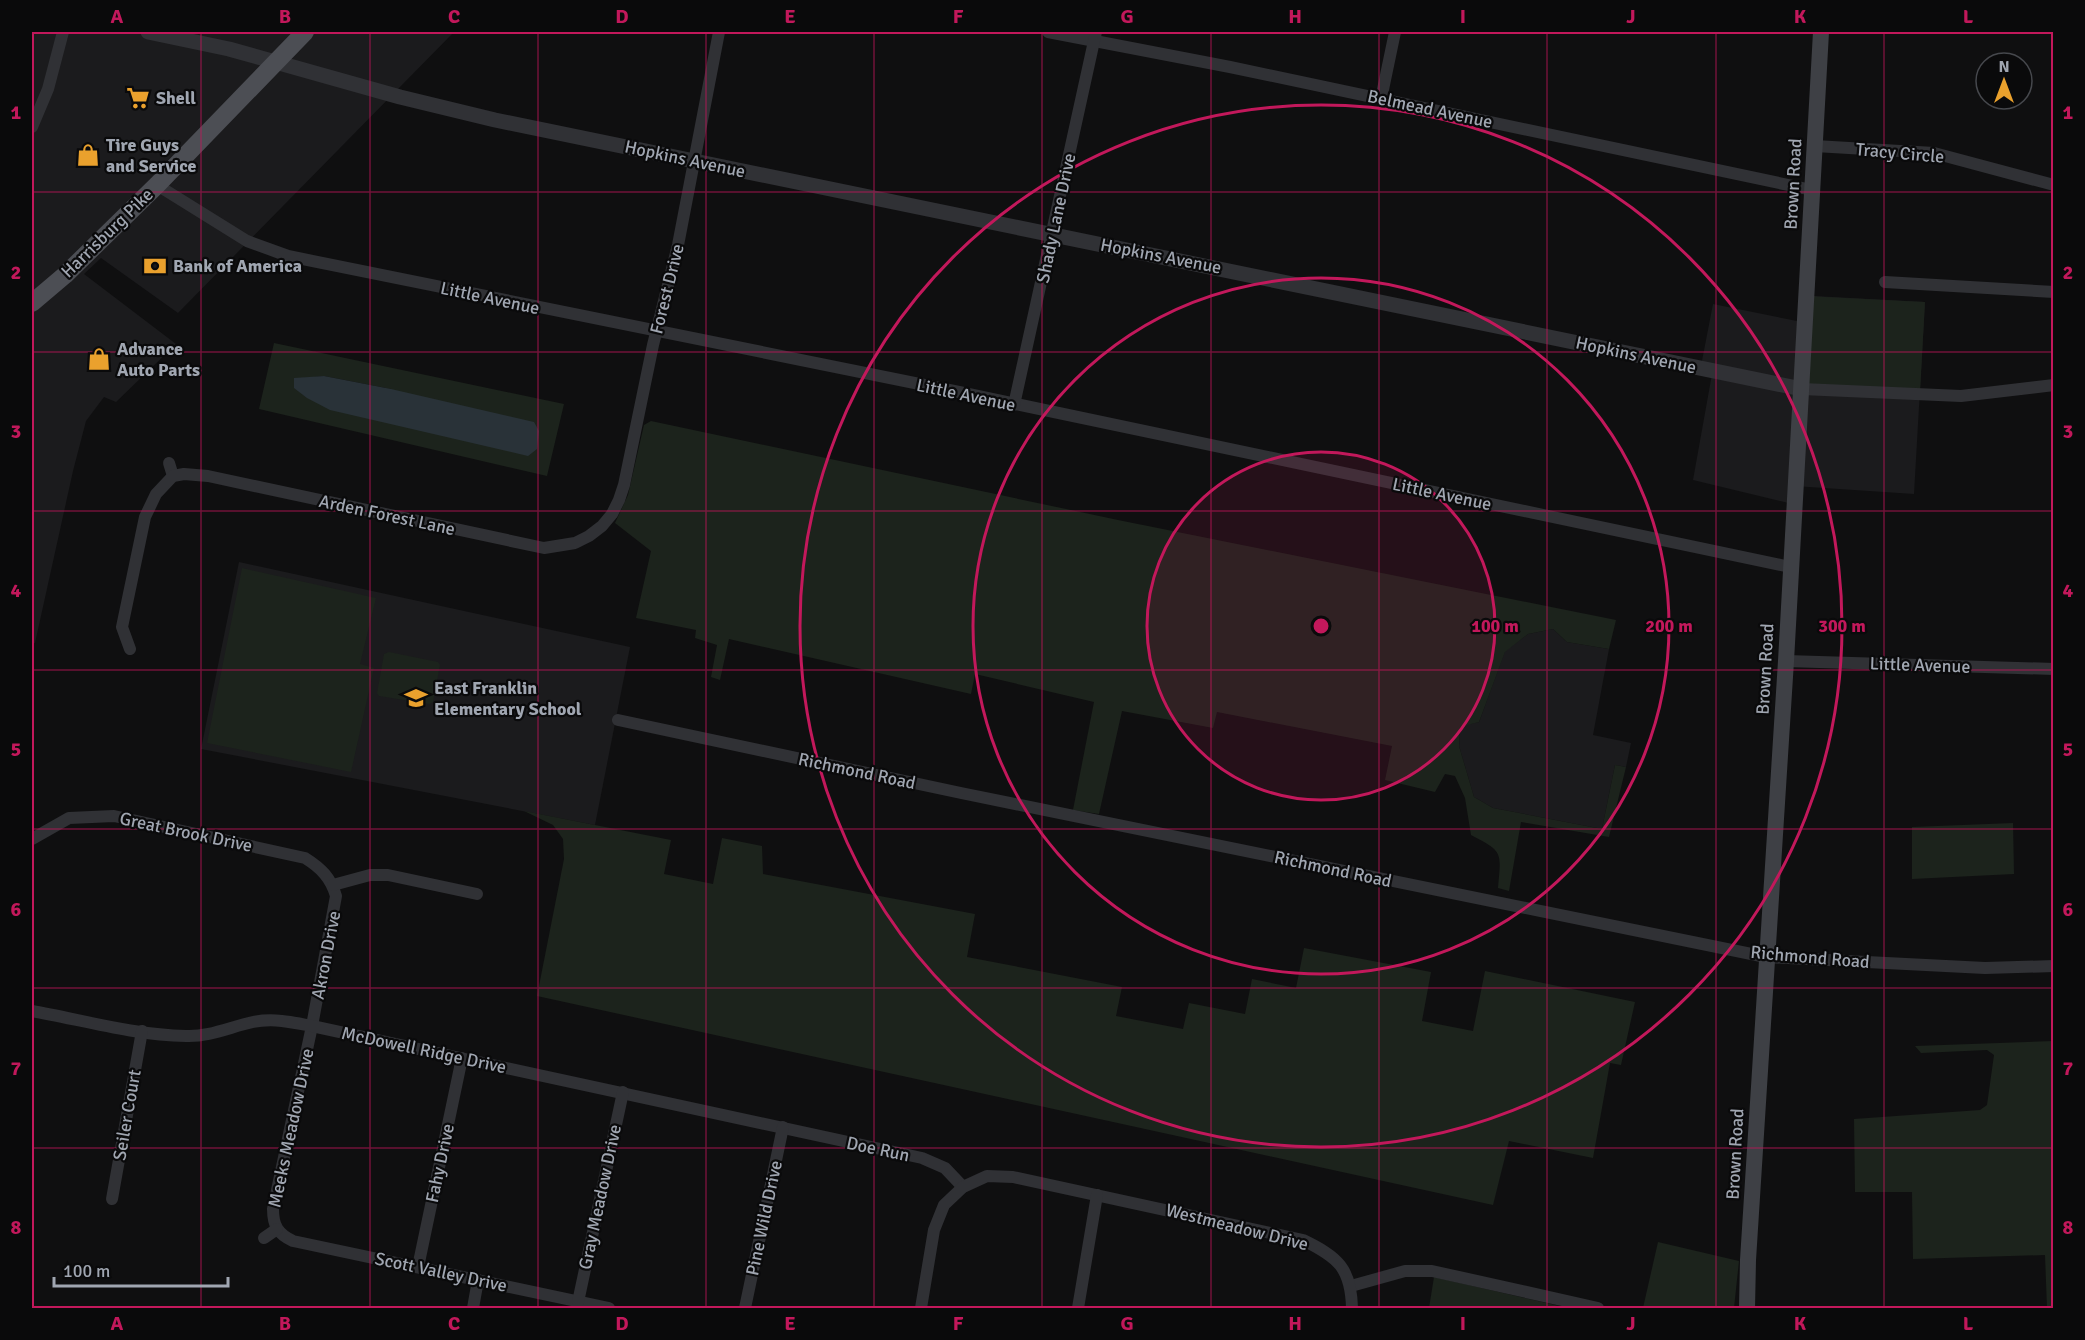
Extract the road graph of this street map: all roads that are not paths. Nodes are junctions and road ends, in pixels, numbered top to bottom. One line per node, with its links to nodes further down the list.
1 (63, 32): 11 (street)
2 (148, 32): 9 (street, Hopkins Avenue)
3 (305, 32): 9 (main road, Harrisburg Pike)
4 (718, 32): 13 (street, Forest Drive)
5 (1048, 32): 8 (street, Belmead Avenue)
6 (1395, 32): 10 (street)
7 (1821, 32): 12 (main road, Brown Road)
8 (1095, 36): 10 (street, Belmead Avenue); 17 (street, Shady Lane Drive)
9 (275, 62): 13 (street, Hopkins Avenue); 14 (main road, Harrisburg Pike)
10 (1380, 99): 16 (street, Belmead Avenue)
11 (32, 127)
12 (1815, 146): 15 (street, Tracy Circle); 16 (main road, Brown Road)
13 (694, 161): 17 (street, Hopkins Avenue); 21 (street, Forest Drive)
14 (157, 185): 20 (main road, Harrisburg Pike); 21 (street, Little Avenue)
15 (2054, 185)
16 (1812, 190): 23 (main road, Brown Road)
17 (1052, 234): 23 (street, Hopkins Avenue); 24 (street, Shady Lane Drive)
18 (1885, 282): 19 (street)
19 (2054, 292)
20 (32, 303)
21 (656, 332): 24 (street, Little Avenue); 27 (street, Forest Drive)
22 (2054, 385): 23 (street, Hopkins Avenue)
23 (1802, 389): 28 (main road, Brown Road)
24 (1014, 405): 28 (street, Little Avenue)
25 (169, 463): 26 (street)
26 (178, 475): 27 (street, Arden Forest Lane); 29 (street)
27 (590, 536)
28 (1790, 567): 30 (main road, Brown Road)
29 (130, 649)
30 (1786, 661): 31 (street, Little Avenue); 36 (main road, Brown Road)
31 (2054, 669)
32 (618, 720): 36 (street, Richmond Road)
33 (32, 839): 34 (street, Great Brook Drive)
34 (333, 885): 35 (street); 39 (street, Akron Drive)
35 (477, 894)
36 (1766, 957): 37 (street, Richmond Road); 60 (main road, Brown Road)
37 (2054, 966)
38 (32, 1011): 40 (street, McDowell Ridge Drive)
39 (312, 1026): 40 (street, McDowell Ridge Drive); 41 (street, McDowell Ridge Drive); 47 (street, Meeks Meadow Drive)
40 (142, 1031): 46 (street, Seiler Court)
41 (462, 1058): 42 (street, McDowell Ridge Drive); 49 (street, Fahy Drive)
42 (623, 1092): 43 (street, McDowell Ridge Drive); 52 (street, Gray Meadow Drive)
43 (783, 1127): 44 (street, Doe Run); 55 (street, Pine Wild Drive)
44 (963, 1187): 45 (street, Westmeadow Drive); 56 (street)
45 (1097, 1195): 51 (street, Westmeadow Drive); 57 (street)
46 (112, 1199)
47 (276, 1229): 48 (street); 49 (street, Scott Valley Drive)
48 (264, 1238)
49 (417, 1267): 50 (street, Scott Valley Drive)
50 (478, 1280): 52 (street, Scott Valley Drive); 53 (street)
51 (1351, 1286): 58 (street); 59 (street)
52 (578, 1302): 54 (street, Scott Valley Drive)
53 (473, 1308)
54 (609, 1308)
55 (745, 1308)
56 (921, 1308)
57 (1078, 1308)
58 (1352, 1308)
59 (1598, 1308)
60 (1747, 1308)

